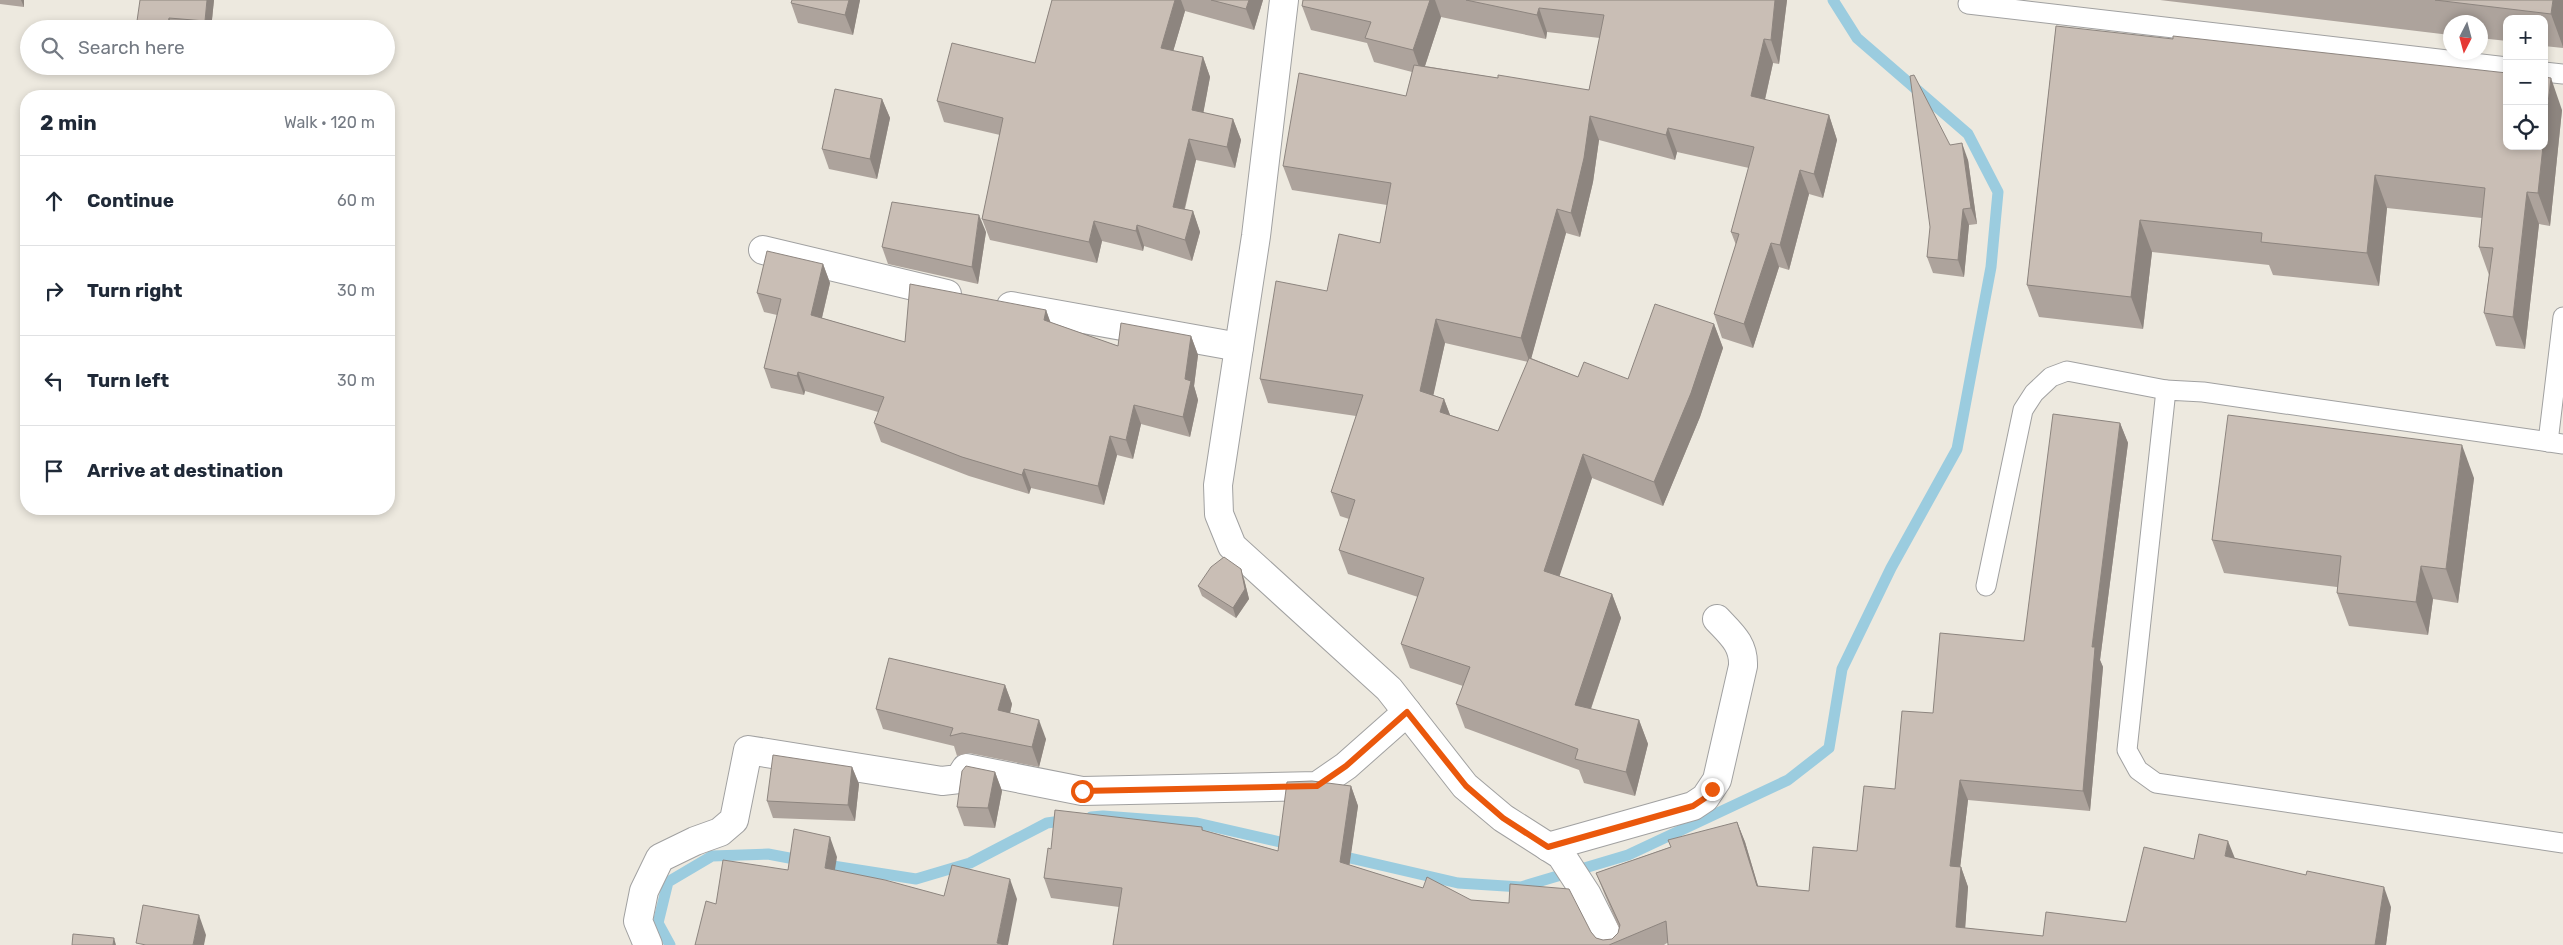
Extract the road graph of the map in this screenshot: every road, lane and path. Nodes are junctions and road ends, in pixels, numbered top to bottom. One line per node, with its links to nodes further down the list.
1 (1284, 0): 8 (street)
2 (1968, 4): 3 (lane)
3 (2503, 67)
4 (2548, 72): 5 (lane)
5 (2563, 74)
6 (763, 250): 8 (street)
7 (2563, 317): 10 (lane)
8 (1238, 347): 13 (street)
9 (2166, 390): 10 (lane); 11 (lane); 14 (lane)
10 (2555, 443)
11 (1986, 586)
12 (1717, 619): 15 (street)
13 (1407, 712): 15 (street); 16 (street)
14 (2563, 843)
15 (1555, 851): 17 (street)
16 (648, 945)
17 (1612, 945)

